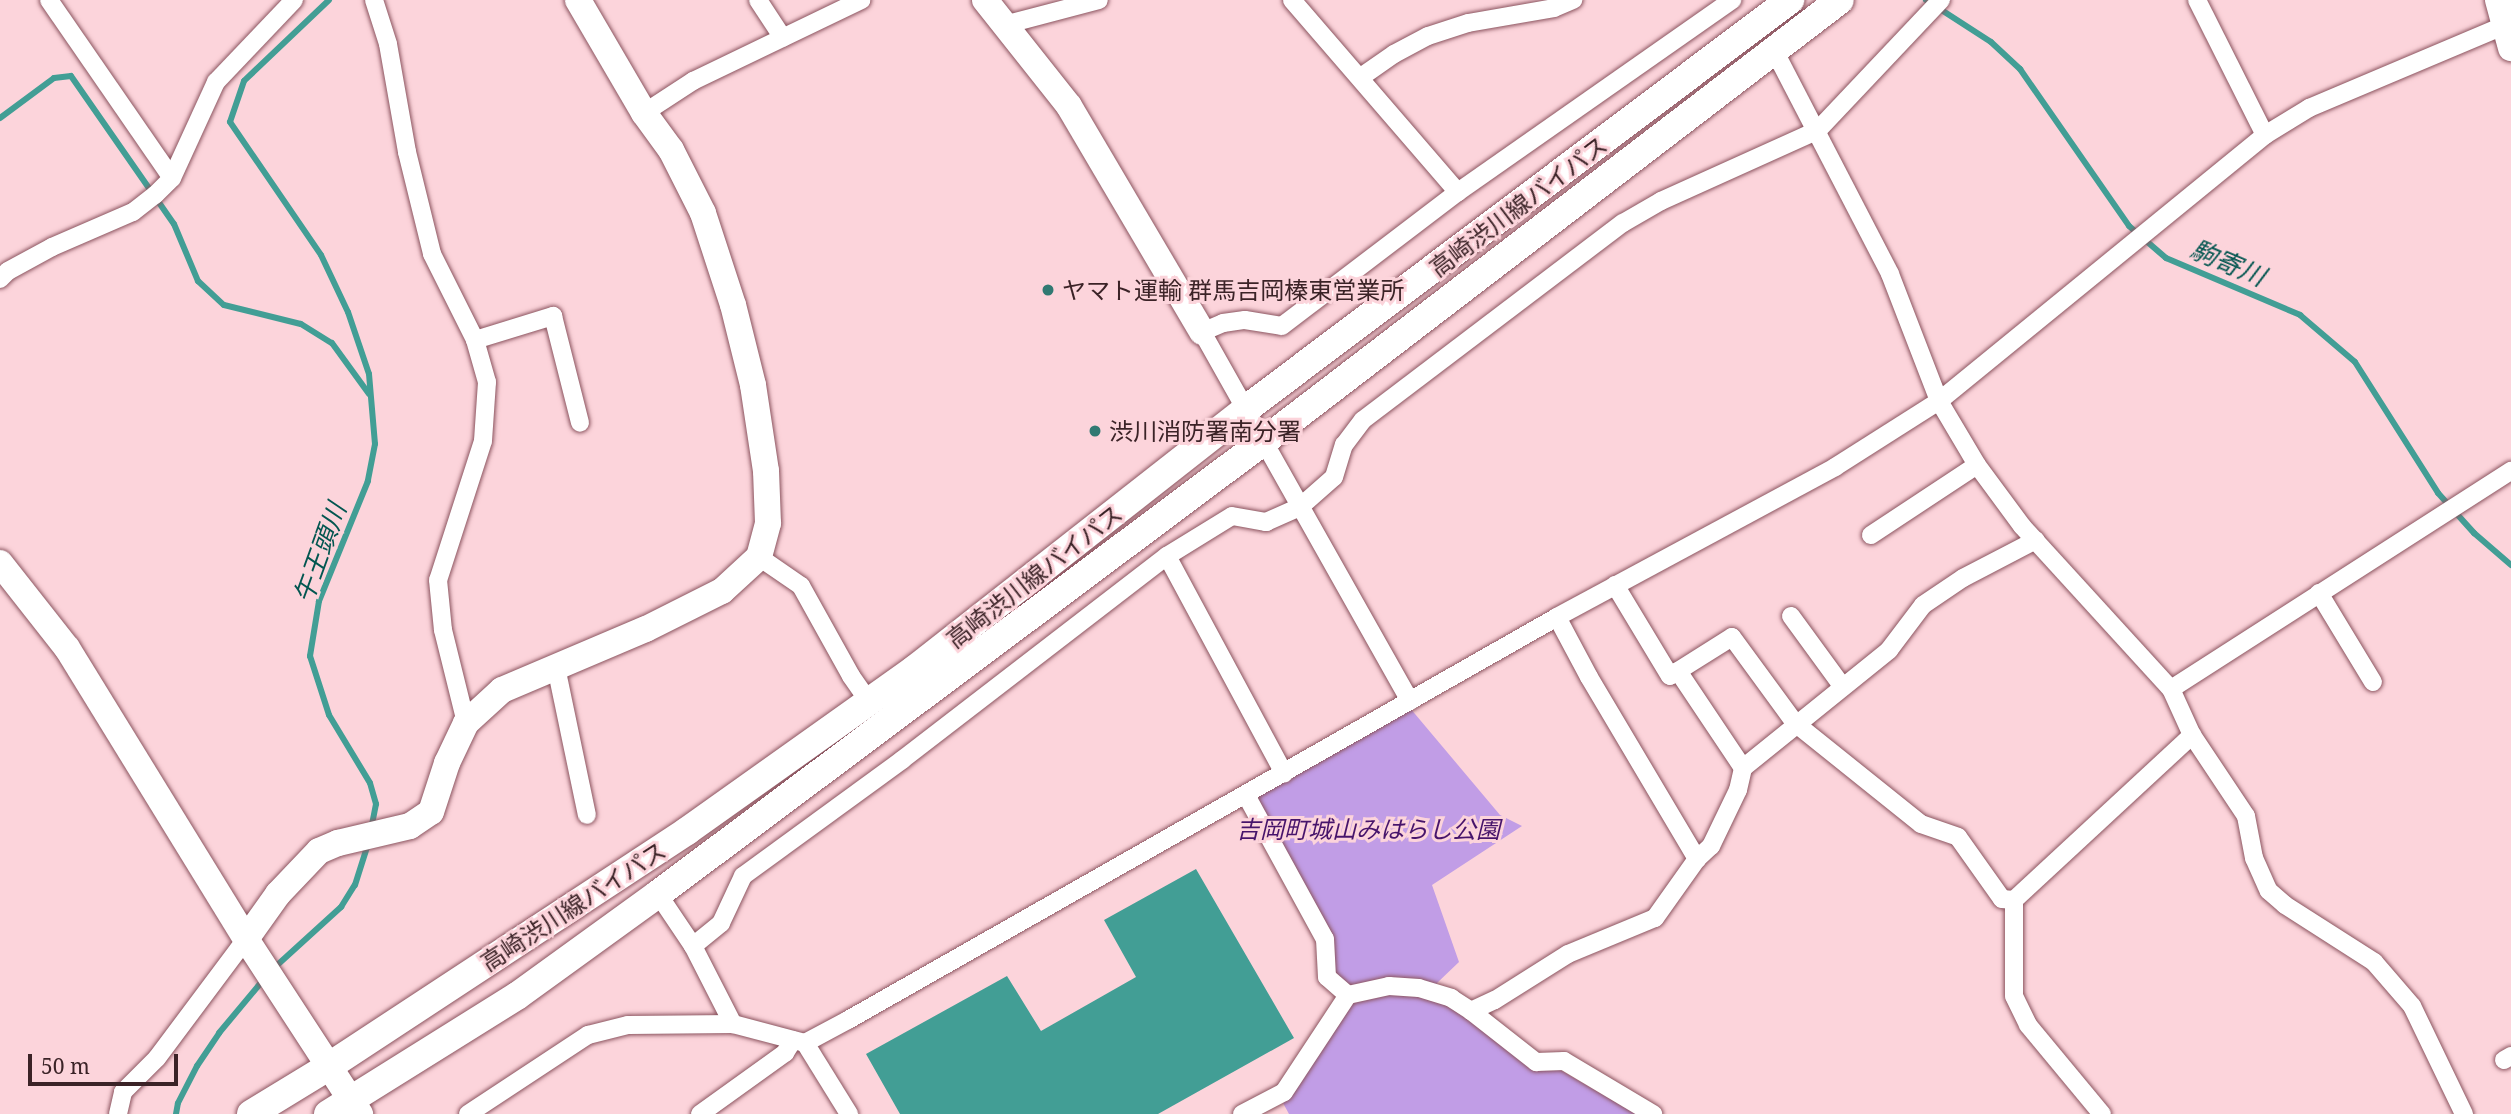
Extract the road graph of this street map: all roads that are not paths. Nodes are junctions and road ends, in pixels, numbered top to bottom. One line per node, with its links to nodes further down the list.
1 (49, 0): 25 (street)
2 (294, 0): 25 (street)
3 (374, 0): 29 (street)
4 (578, 0): 22 (street)
5 (758, 0): 19 (street)
6 (861, 0): 19 (street)
7 (985, 0): 17 (street)
8 (1099, 0): 17 (street)
9 (1292, 0): 21 (street)
10 (1573, 0): 21 (street)
11 (1732, 0): 26 (street)
12 (1790, 0): 31 (main road, 高崎渋川線バイパス)
13 (1840, 0): 20 (main road, 高崎渋川線バイパス)
14 (1941, 0): 23 (street)
15 (2197, 0): 24 (street)
16 (2498, 0): 18 (street)
17 (1004, 25): 28 (street)
18 (2507, 37): 24 (street)
19 (783, 38): 22 (street)
20 (1774, 50): 23 (street); 33 (main road, 高崎渋川線バイパス)
21 (1361, 78): 26 (street)
22 (644, 113): 39 (street)
23 (1818, 130): 30 (street); 36 (street)
24 (2265, 135): 30 (street)
25 (172, 178): 27 (street)
26 (1458, 192): 28 (street)
27 (0, 279)
28 (1202, 332): 31 (street)
29 (475, 340): 32 (street); 53 (street)
30 (1939, 401): 34 (street); 42 (street)
31 (1246, 409): 33 (street); 52 (main road, 高崎渋川線バイパス)
32 (580, 423)
33 (1264, 441): 36 (street); 61 (main road, 高崎渋川線バイパス)
34 (1978, 466): 37 (street); 38 (street)
35 (2511, 471): 43 (street)
36 (1300, 507): 40 (street); 51 (street)
37 (1871, 535)
38 (2036, 540): 49 (street); 50 (street)
39 (760, 556): 46 (street); 52 (street)
40 (1167, 556): 57 (street); 64 (street)
41 (0, 563): 63 (street)
42 (1615, 586): 45 (street); 47 (street)
43 (2319, 593): 48 (street); 50 (street)
44 (1791, 616): 49 (street)
45 (1557, 617): 51 (street); 60 (street)
46 (556, 667): 53 (street); 59 (street)
47 (1678, 671): 54 (street); 56 (street)
48 (2373, 682)
49 (1842, 686): 54 (street)
50 (2171, 689): 55 (street)
51 (1410, 701): 57 (street)
52 (869, 702): 69 (main road, 高崎渋川線バイパス)
53 (466, 723): 63 (street)
54 (1795, 723): 56 (street); 62 (street)
55 (2192, 735): 62 (street); 80 (street)
56 (1743, 768): 60 (street)
57 (1284, 773): 58 (street)
58 (1246, 795): 65 (street); 68 (street)
59 (587, 815)
60 (1697, 859): 66 (street)
61 (658, 894): 64 (street); 70 (main road, 高崎渋川線バイパス)
62 (2014, 900): 79 (street)
63 (246, 939): 69 (street); 71 (street)
64 (693, 946): 67 (street)
65 (1348, 995): 66 (street); 77 (street)
66 (1471, 1011): 78 (street)
67 (733, 1024): 68 (street); 74 (street)
68 (799, 1042): 75 (street); 76 (street)
69 (328, 1067): 70 (street); 72 (main road, 高崎渋川線バイパス)
70 (356, 1107): 73 (main road, 高崎渋川線バイパス)
71 (118, 1114)
72 (251, 1114)
73 (328, 1114)
74 (468, 1114)
75 (700, 1114)
76 (849, 1114)
77 (1242, 1114)
78 (1653, 1114)
79 (2102, 1114)
80 (2464, 1114)

